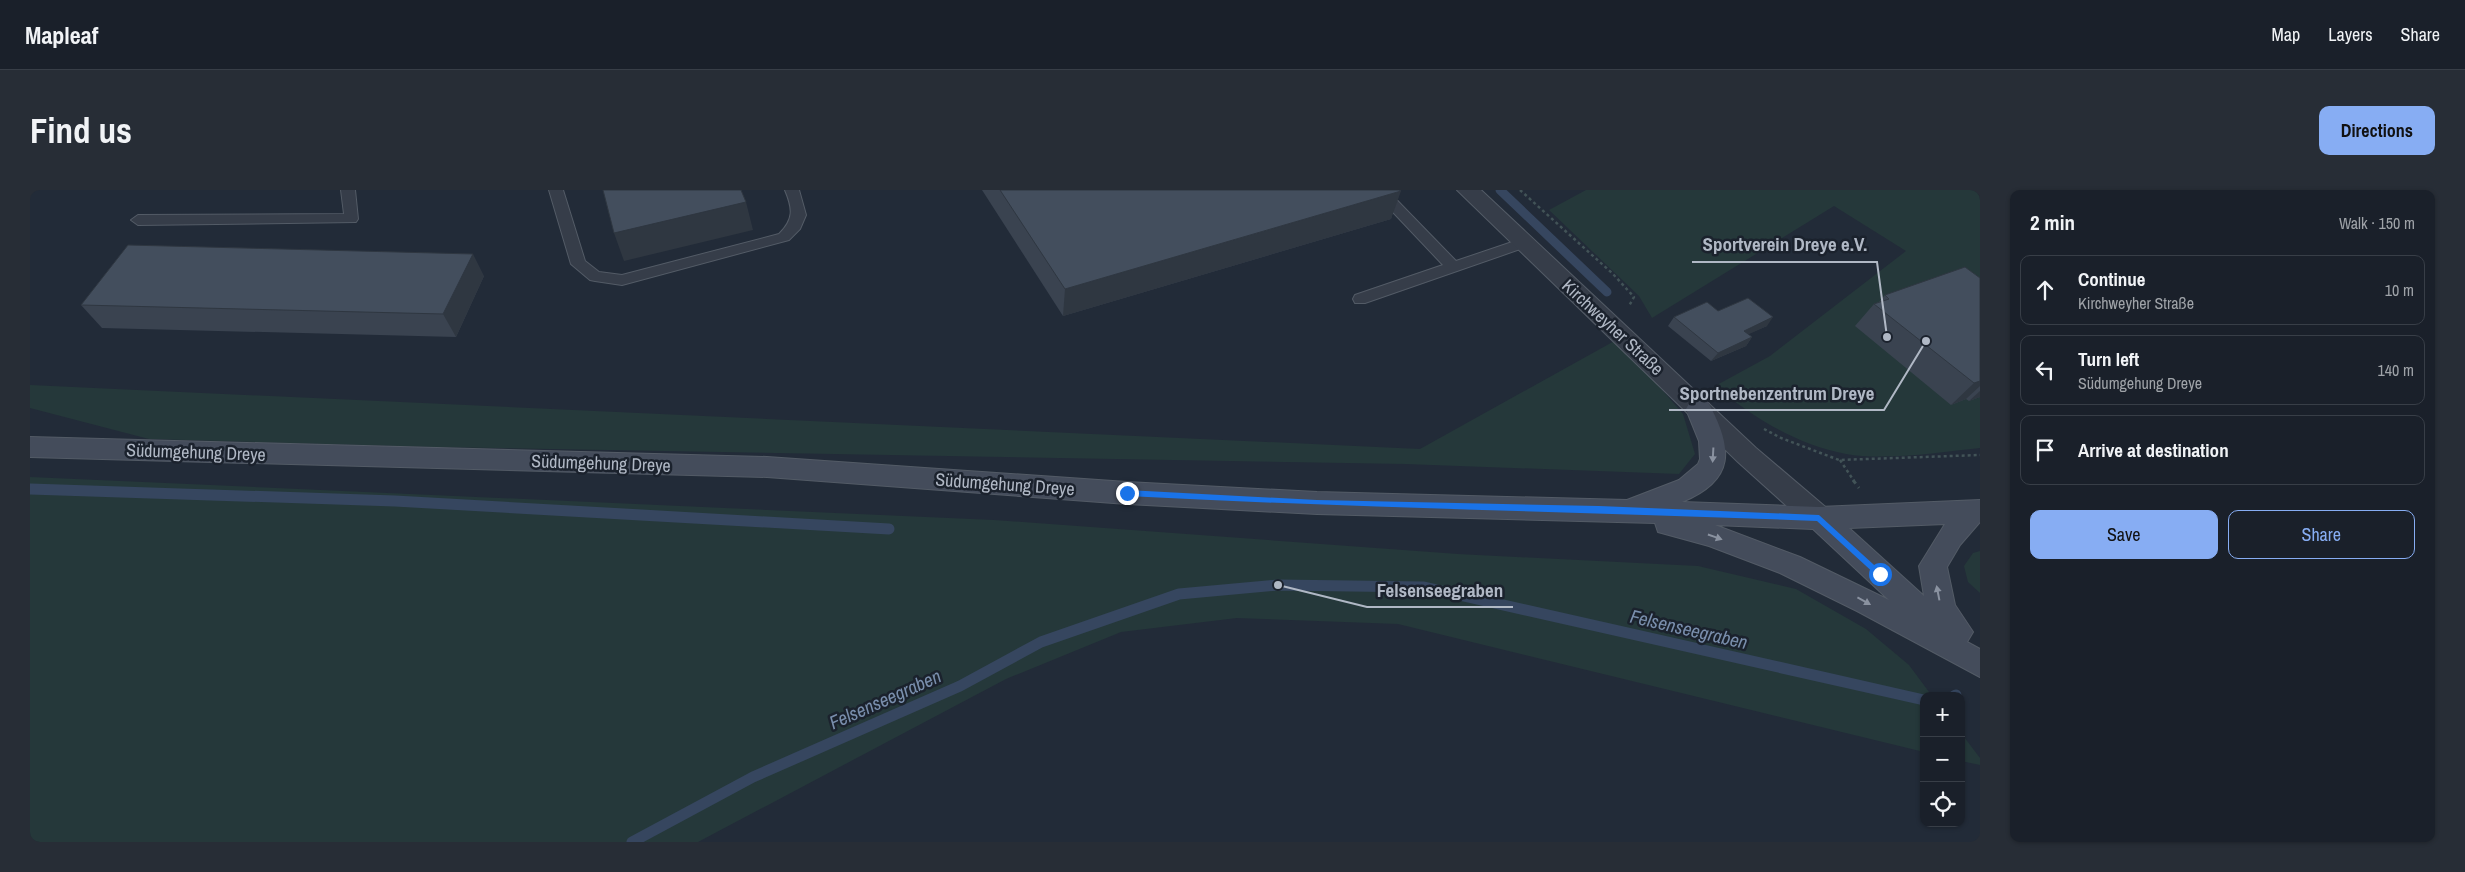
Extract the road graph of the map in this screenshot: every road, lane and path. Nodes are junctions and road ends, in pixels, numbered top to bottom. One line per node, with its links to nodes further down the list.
1 (348, 190): 7 (lane)
2 (556, 190): 3 (lane)
3 (792, 190)
4 (1379, 190): 9 (lane)
5 (1468, 190): 8 (street, Kirchweyher Straße)
6 (1520, 190): 11 (path)
7 (138, 220)
8 (1524, 243): 9 (lane); 12 (street, Kirchweyher Straße)
9 (1453, 267): 10 (lane)
10 (1360, 299)
11 (1626, 312)
12 (1699, 409): 17 (main road, one-way to 17); 19 (street, Kirchweyher Straße)
13 (1758, 426): 15 (path)
14 (30, 447): 16 (main road, Südumgehung Dreye)
15 (1980, 454)
16 (1599, 510): 17 (main road, Südumgehung Dreye); 20 (main road, one-way to 20)
17 (1629, 511): 19 (main road, Südumgehung Dreye)
18 (1975, 512): 19 (main road, Südumgehung Dreye); 20 (main road, one-way to 18)
19 (1819, 518): 20 (main road, Kirchweyher Straße)
20 (1980, 664)

